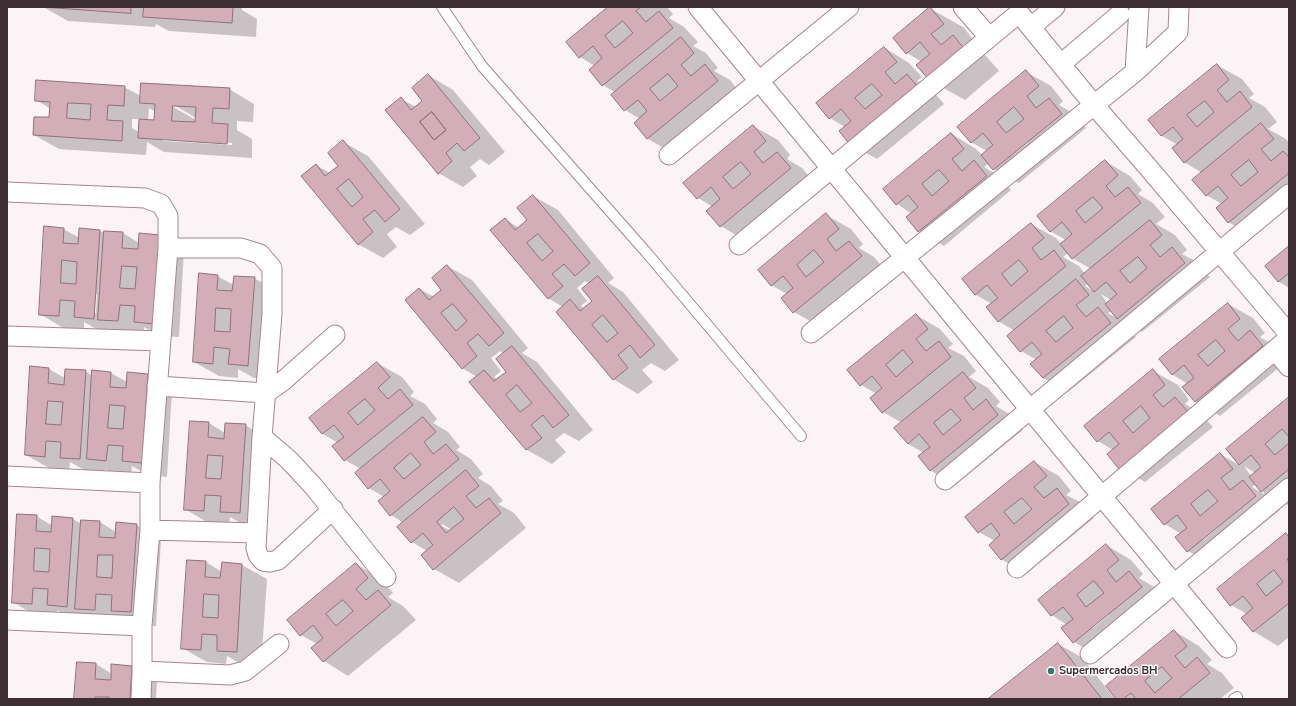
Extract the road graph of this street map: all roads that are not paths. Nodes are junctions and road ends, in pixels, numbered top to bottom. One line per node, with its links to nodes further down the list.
1 (442, 7): 33 (lane)
2 (698, 7): 13 (street)
3 (849, 7): 13 (street)
4 (963, 7): 10 (street)
5 (1054, 7): 9 (street)
6 (1139, 7): 12 (street)
7 (1179, 7): 12 (street)
8 (1120, 14): 11 (street)
9 (1031, 27): 10 (street); 11 (street)
10 (989, 38): 16 (street)
11 (1061, 64): 14 (street)
12 (1135, 72): 14 (street)
13 (758, 80): 15 (street); 16 (street)
14 (1094, 105): 21 (street); 22 (street)
15 (669, 155)
16 (832, 169): 19 (street); 22 (street)
17 (7, 192): 20 (street)
18 (1289, 194): 21 (street)
19 (739, 245)
20 (168, 248): 27 (street); 31 (street)
21 (1220, 252): 24 (street); 32 (street)
22 (905, 256): 23 (street); 32 (street)
23 (811, 333)
24 (1289, 334)
25 (335, 335): 31 (street)
26 (7, 336): 27 (street)
27 (161, 342): 30 (street)
28 (1282, 344): 29 (street); 39 (street)
29 (1289, 367)
30 (157, 386): 31 (street); 37 (street)
31 (266, 393): 34 (street)
32 (1030, 409): 36 (street); 39 (street)
33 (801, 436)
34 (262, 437): 40 (street); 42 (street)
35 (7, 476): 37 (street)
36 (945, 480)
37 (150, 483): 41 (street)
38 (1289, 488): 45 (street)
39 (1102, 496): 43 (street); 45 (street)
40 (333, 509): 42 (street); 44 (street)
41 (150, 530): 42 (street); 47 (street)
42 (256, 534)
43 (1017, 568)
44 (386, 577)
45 (1174, 584): 49 (street); 50 (street)
46 (7, 620): 47 (street)
47 (142, 626): 51 (street)
48 (279, 644): 51 (street)
49 (1227, 648)
50 (1090, 654)
51 (142, 671): 52 (street)
52 (141, 699)

